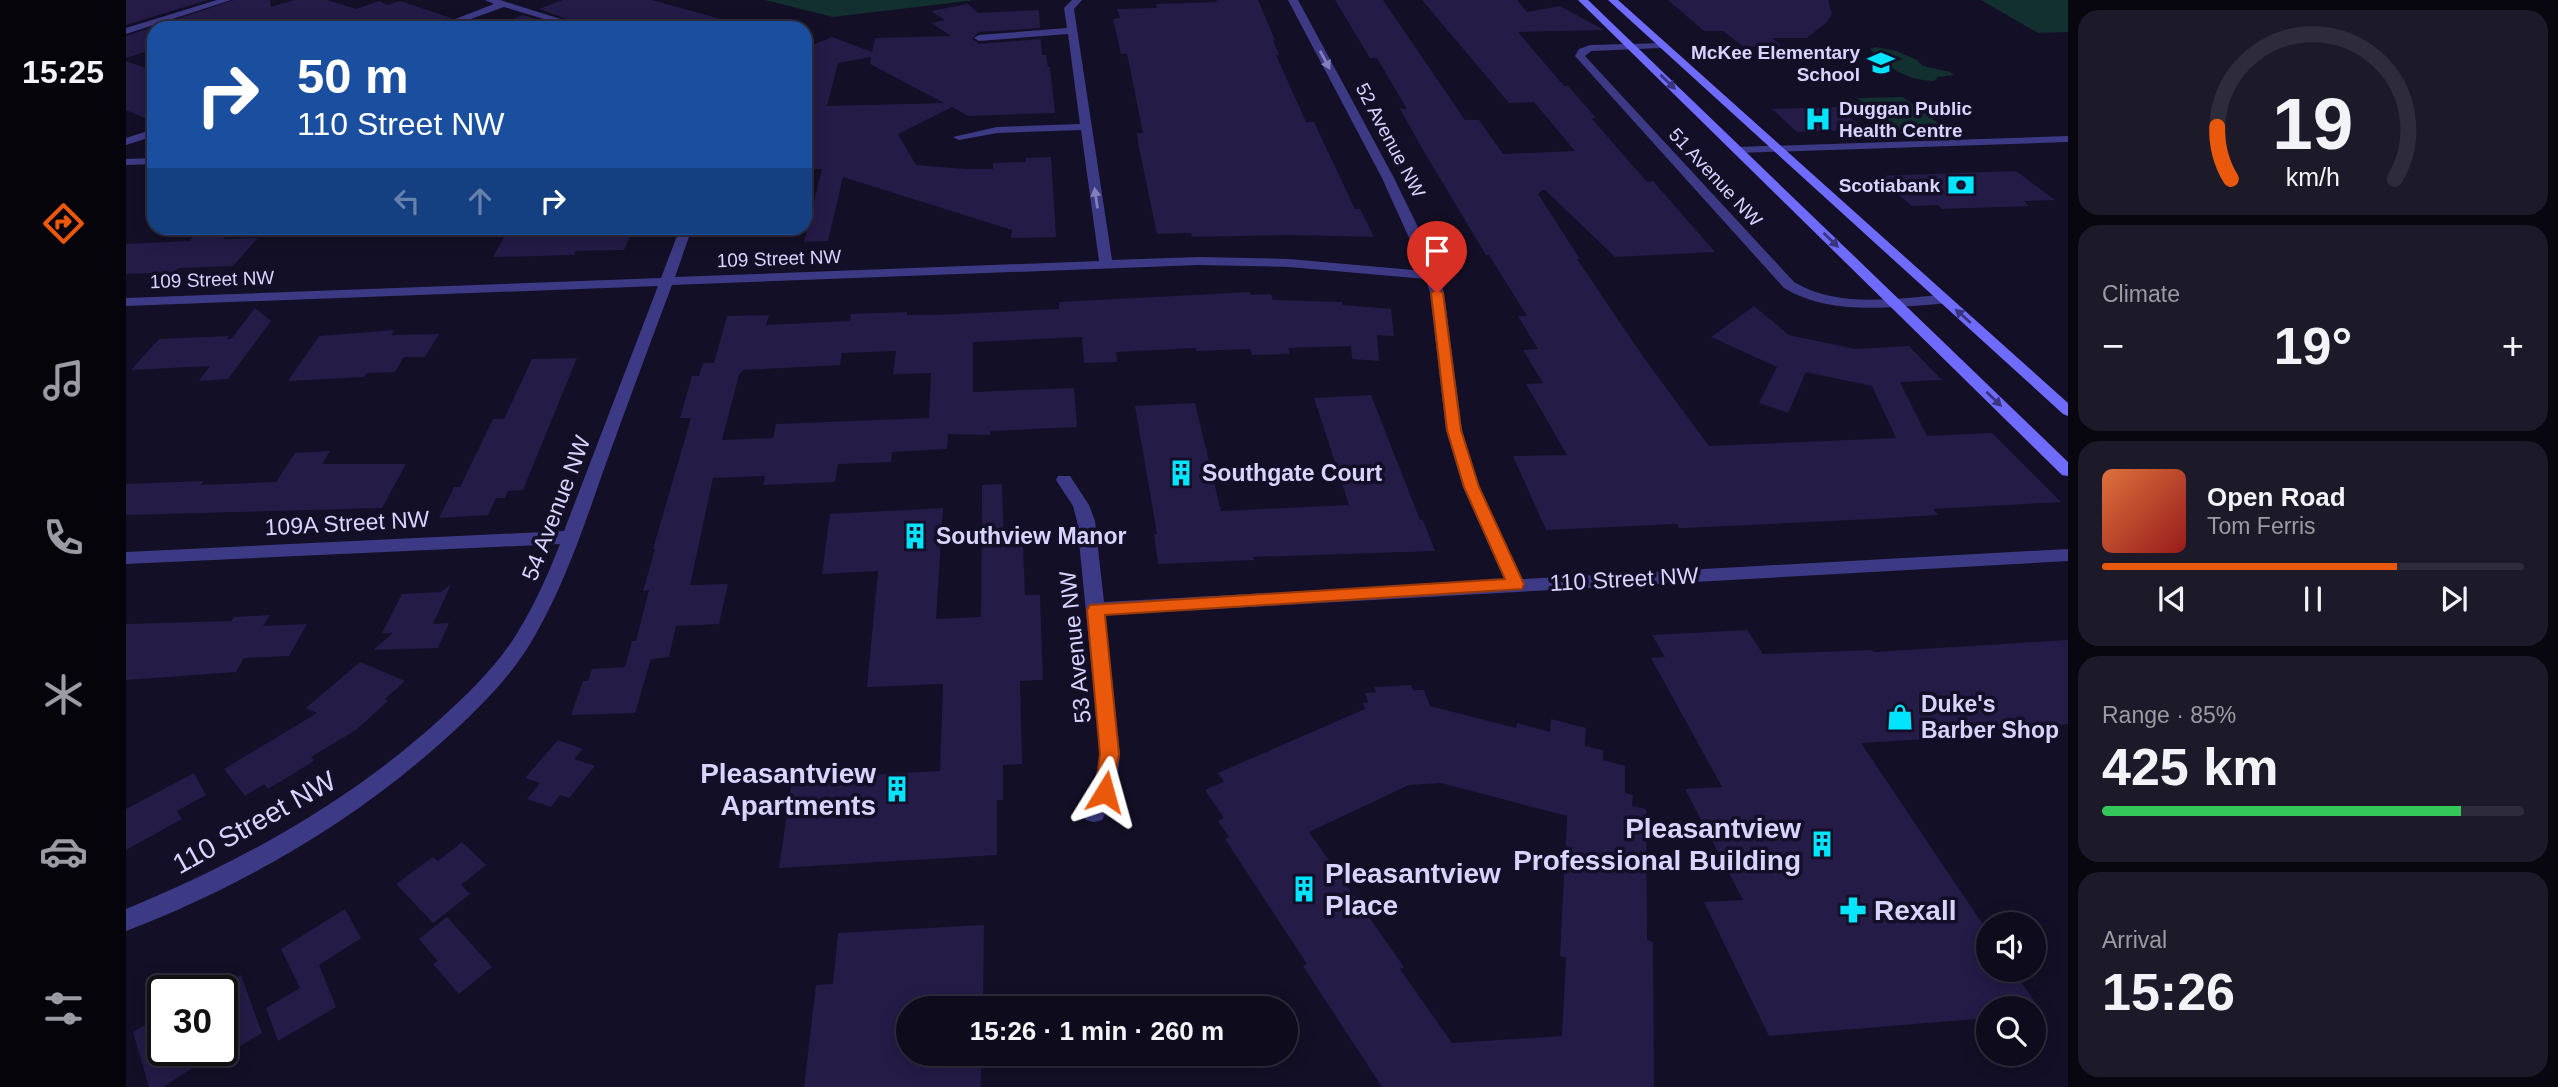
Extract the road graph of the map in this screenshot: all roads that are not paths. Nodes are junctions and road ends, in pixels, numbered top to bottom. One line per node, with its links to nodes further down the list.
1 (226, 0): 8 (street)
2 (490, 0): 7 (street)
3 (1293, 0): 28 (street, 52 Avenue NW, one-way to 28)
4 (1583, 0): 16 (main road, 51 Avenue NW)
5 (1613, 0): 15 (main road)
6 (1074, 1): 13 (street)
7 (503, 4): 9 (street); 10 (street)
8 (158, 21)
9 (457, 21)
10 (560, 21)
11 (147, 24): 12 (street)
12 (126, 31)
13 (1072, 31): 14 (street); 17 (street)
14 (979, 38)
15 (1662, 45): 16 (street, 51 Avenue NW); 22 (main road)
16 (1631, 46): 23 (main road, 51 Avenue NW, one-way to 23); 31 (street, 51 Avenue NW)
17 (1086, 127): 19 (street); 27 (street, one-way to 17)
18 (147, 134): 21 (street)
19 (958, 137)
20 (2068, 139): 22 (street)
21 (126, 142)
22 (1774, 148): 23 (street); 30 (main road)
23 (1737, 150): 31 (main road, 51 Avenue NW, one-way to 31)
24 (147, 161): 25 (street)
25 (126, 162)
26 (683, 235): 29 (street, 54 Avenue NW)
27 (1105, 265): 28 (street, 109 Street NW); 29 (street, 109 Street NW)
28 (1433, 276): 39 (street, 52 Avenue NW)
29 (666, 282): 32 (street, 109 Street NW); 36 (street, 54 Avenue NW)
30 (1944, 299): 31 (street, 51 Avenue NW); 33 (main road, one-way to 30)
31 (1893, 301): 34 (main road, 51 Avenue NW, one-way to 34)
32 (126, 302)
33 (2068, 411)
34 (2068, 471)
35 (1064, 480): 40 (street, 53 Avenue NW)
36 (571, 537): 38 (street, 109A Street NW); 41 (street, 54 Avenue NW)
37 (2068, 555): 39 (street, 110 Street NW)
38 (126, 558)
39 (1516, 584): 40 (street, 110 Street NW)
40 (1096, 610): 42 (street, 53 Avenue NW)
41 (403, 765): 43 (street, 110 Street NW)
42 (1094, 813)
43 (126, 920)

